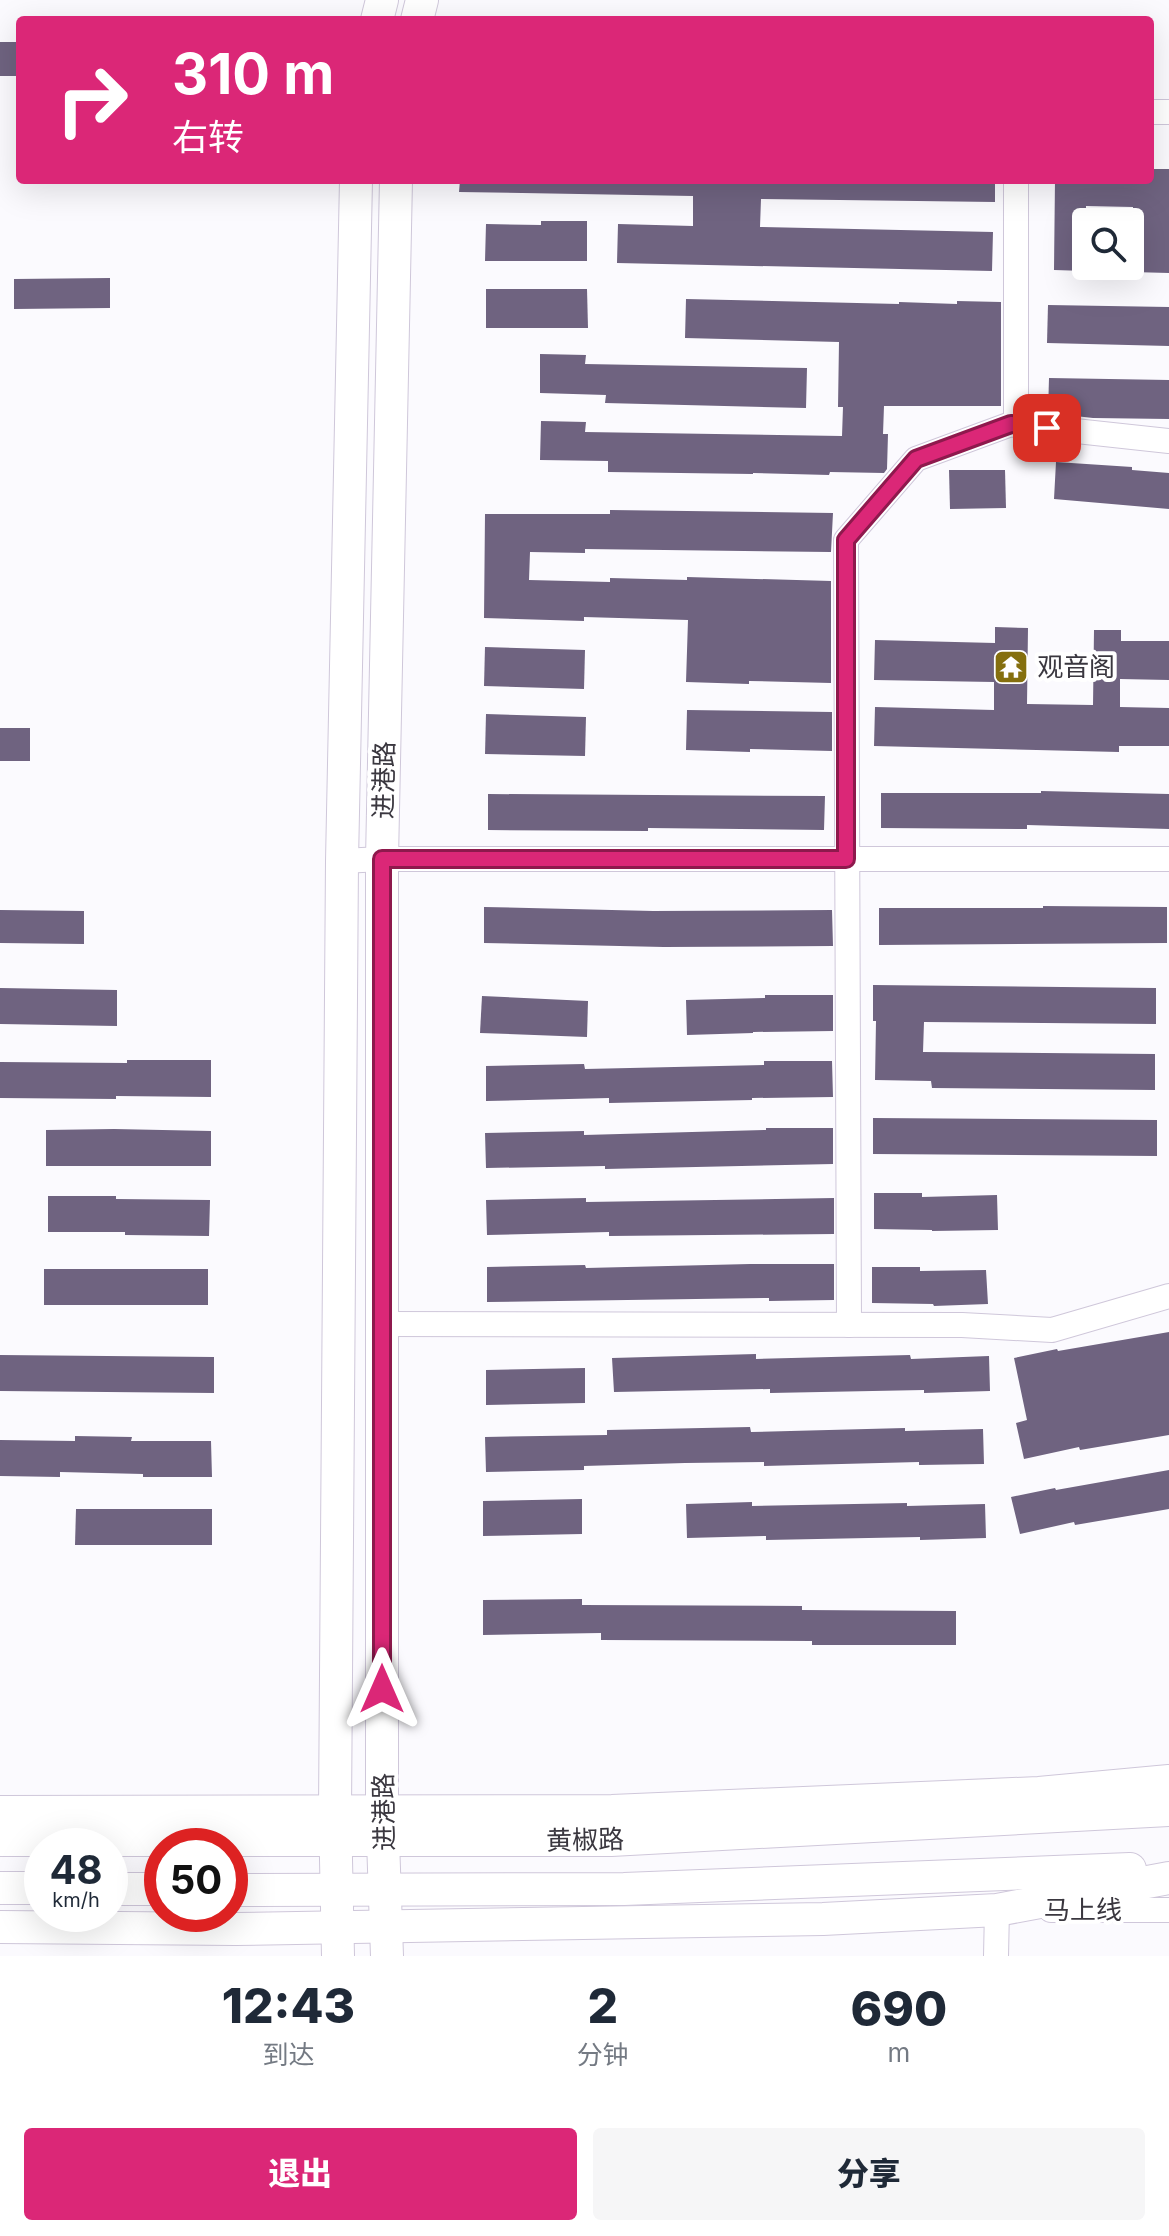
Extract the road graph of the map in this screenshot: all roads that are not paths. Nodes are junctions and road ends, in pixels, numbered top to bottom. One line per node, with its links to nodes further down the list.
1 (356, 184): 9 (main road, 进港路)
2 (396, 184): 6 (main road, 进港路)
3 (1016, 184): 4 (street)
4 (1016, 425): 5 (street); 7 (street)
5 (1169, 441)
6 (382, 859): 7 (street); 9 (street); 11 (main road, 进港路)
7 (846, 859): 8 (street); 12 (street)
8 (1169, 859)
9 (342, 861): 16 (main road, 进港路)
10 (1169, 1296): 12 (street)
11 (382, 1324): 12 (street); 17 (main road, 进港路)
12 (849, 1325)
13 (1169, 1781): 17 (main road)
14 (1169, 1810): 17 (main road, 黄椒路)
15 (0, 1812): 16 (main road)
16 (335, 1826): 17 (main road); 18 (main road); 25 (main road, 进港路)
17 (383, 1826): 23 (main road, 进港路)
18 (0, 1840)
19 (1169, 1868): 23 (main road, 黄椒路)
20 (1169, 1878): 26 (main road)
21 (0, 1888): 22 (main road)
22 (24, 1888)
23 (386, 1888): 25 (main road, 黄椒路); 29 (main road, 进港路)
24 (248, 1890): 25 (main road, 黄椒路)
25 (337, 1890): 30 (main road, 进港路)
26 (997, 1910): 27 (street, 马上线); 29 (main road); 31 (street)
27 (1169, 1910)
28 (0, 1927): 30 (main road)
29 (386, 1941): 30 (main road)
30 (338, 1942)
31 (996, 1956)

